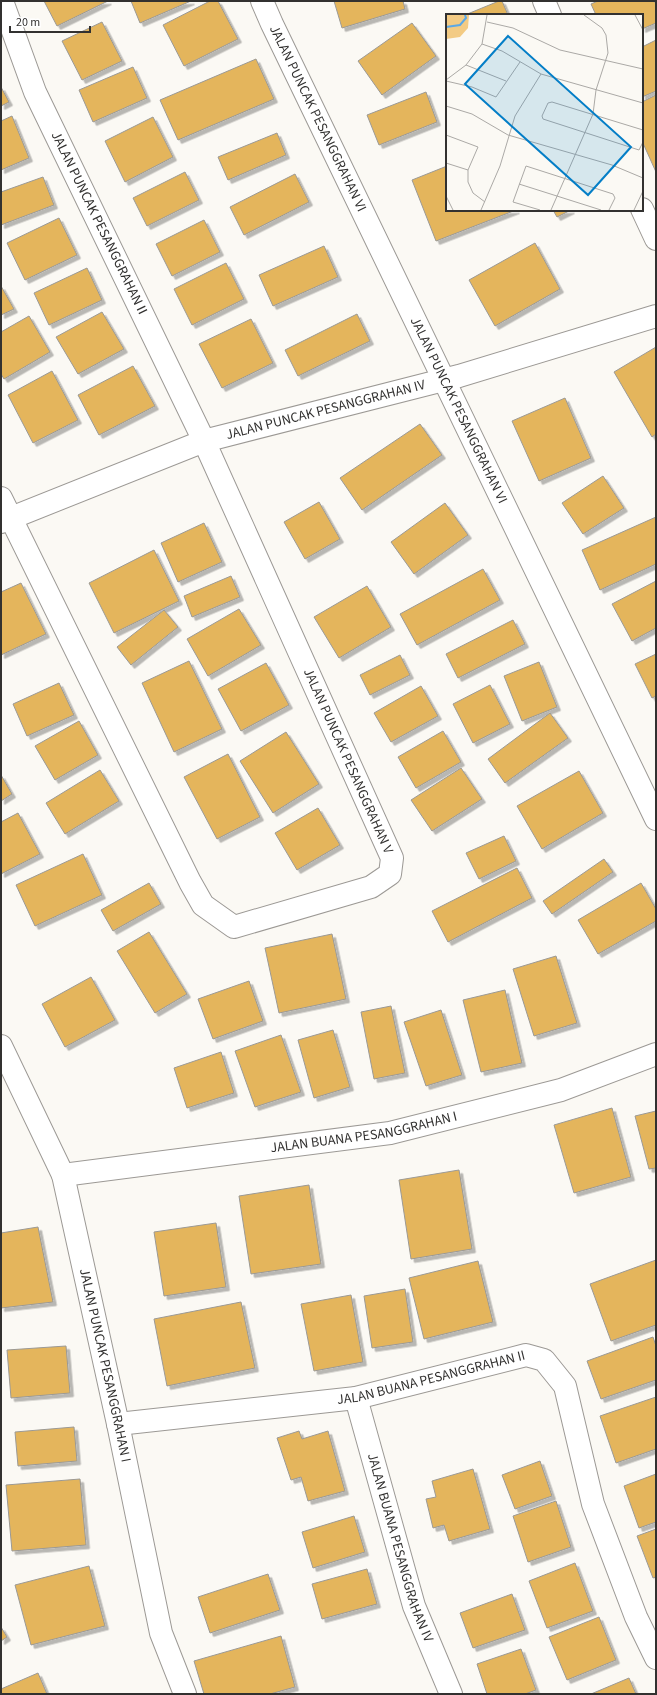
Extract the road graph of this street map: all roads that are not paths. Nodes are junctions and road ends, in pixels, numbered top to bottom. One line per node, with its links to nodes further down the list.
1 (2, 1): 9 (street, JALAN PUNCAK PESANGGRAHAN II)
2 (262, 1): 8 (street, JALAN PUNCAK PESANGGRAHAN VI)
3 (544, 1): 4 (street)
4 (550, 14)
5 (642, 211): 6 (street)
6 (656, 239)
7 (656, 316): 8 (street, JALAN PUNCAK PESANGGRAHAN IV)
8 (443, 379): 9 (street, JALAN PUNCAK PESANGGRAHAN IV); 12 (street, JALAN PUNCAK PESANGGRAHAN VI)
9 (204, 441): 11 (street, JALAN PUNCAK PESANGGRAHAN IV); 11 (street, JALAN PUNCAK PESANGGRAHAN V)
10 (1, 498): 11 (street)
11 (6, 520)
12 (656, 819)
13 (1, 1046): 15 (street, JALAN PUNCAK PESANGGRAHAN I)
14 (656, 1054): 15 (street, JALAN BUANA PESANGGRAHAN I)
15 (63, 1175): 17 (street, JALAN PUNCAK PESANGGRAHAN I)
16 (356, 1398): 17 (street, JALAN BUANA PESANGGRAHAN II); 18 (street, JALAN BUANA PESANGGRAHAN II); 20 (street, JALAN BUANA PESANGGRAHAN IV)
17 (118, 1424): 19 (street, JALAN PUNCAK PESANGGRAHAN I)
18 (656, 1658)
19 (185, 1694)
20 (451, 1694)

